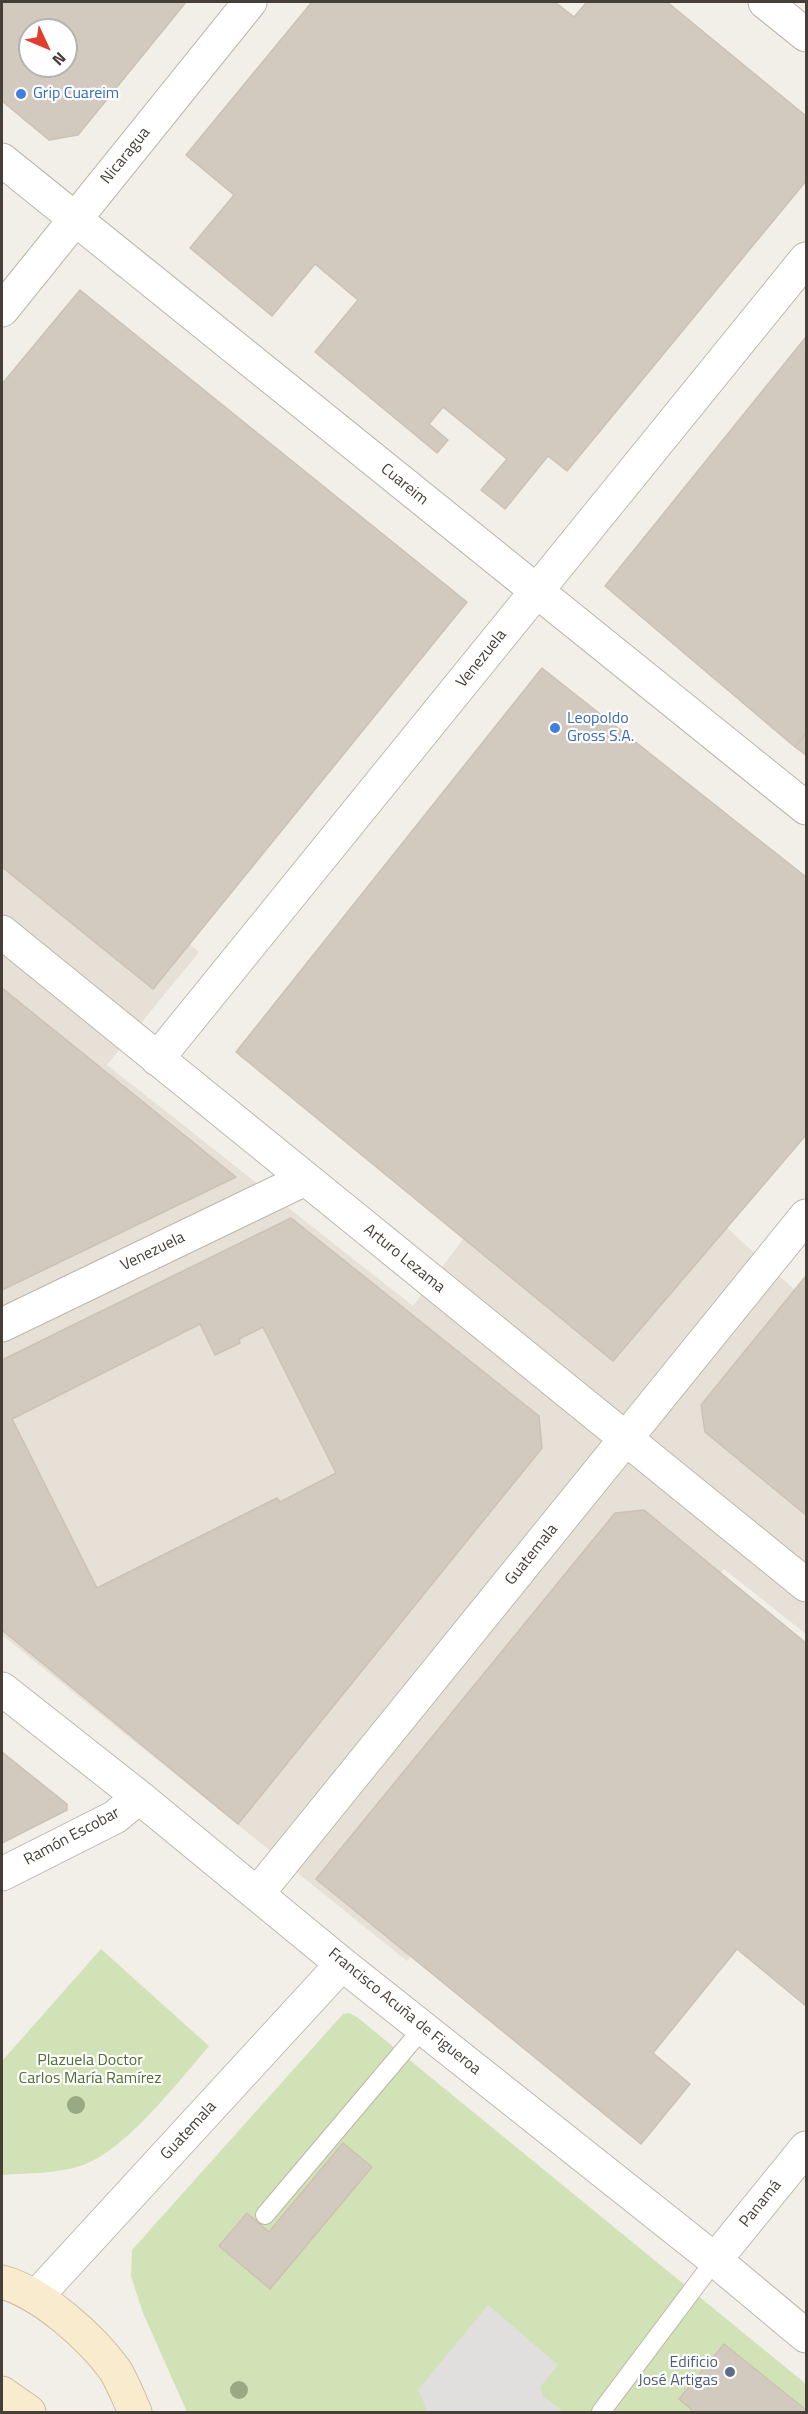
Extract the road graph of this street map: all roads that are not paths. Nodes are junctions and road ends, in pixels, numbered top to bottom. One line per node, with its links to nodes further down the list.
1 (250, 2): 5 (street, Nicaragua)
2 (765, 2): 3 (street)
3 (807, 35)
4 (2, 160): 5 (street, Cuareim)
5 (75, 219): 7 (street, Nicaragua); 8 (street, Cuareim)
6 (807, 259): 8 (street, Venezuela)
7 (2, 310)
8 (537, 592): 9 (street, Cuareim); 11 (street, Venezuela)
9 (807, 808)
10 (2, 932): 11 (street, Arturo Lezama)
11 (157, 1059): 12 (street, Arturo Lezama)
12 (305, 1179): 14 (street, Venezuela); 15 (street, Arturo Lezama)
13 (807, 1216): 15 (street, Guatemala)
14 (2, 1325)
15 (626, 1440): 16 (street, Arturo Lezama); 20 (street, Guatemala)
16 (807, 1586)
17 (2, 1689): 18 (street, Francisco Acuña de Figueroa)
18 (139, 1797): 19 (street, Ramón Escobar); 20 (street, Francisco Acuña de Figueroa)
19 (2, 1874)
20 (257, 1894): 21 (street, Francisco Acuña de Figueroa)
21 (342, 1964): 22 (street, Francisco Acuña de Figueroa); 27 (street, Guatemala)
22 (423, 2028): 24 (lane); 25 (street, Francisco Acuña de Figueroa)
23 (807, 2148): 25 (street, Panamá)
24 (265, 2215)
25 (715, 2260): 28 (street, Francisco Acuña de Figueroa); 32 (lane)
26 (2, 2282): 27 (main road)
27 (36, 2297): 31 (main road)
28 (807, 2336)
29 (2, 2393): 30 (main road)
30 (29, 2412)
31 (135, 2412)
32 (601, 2412)

